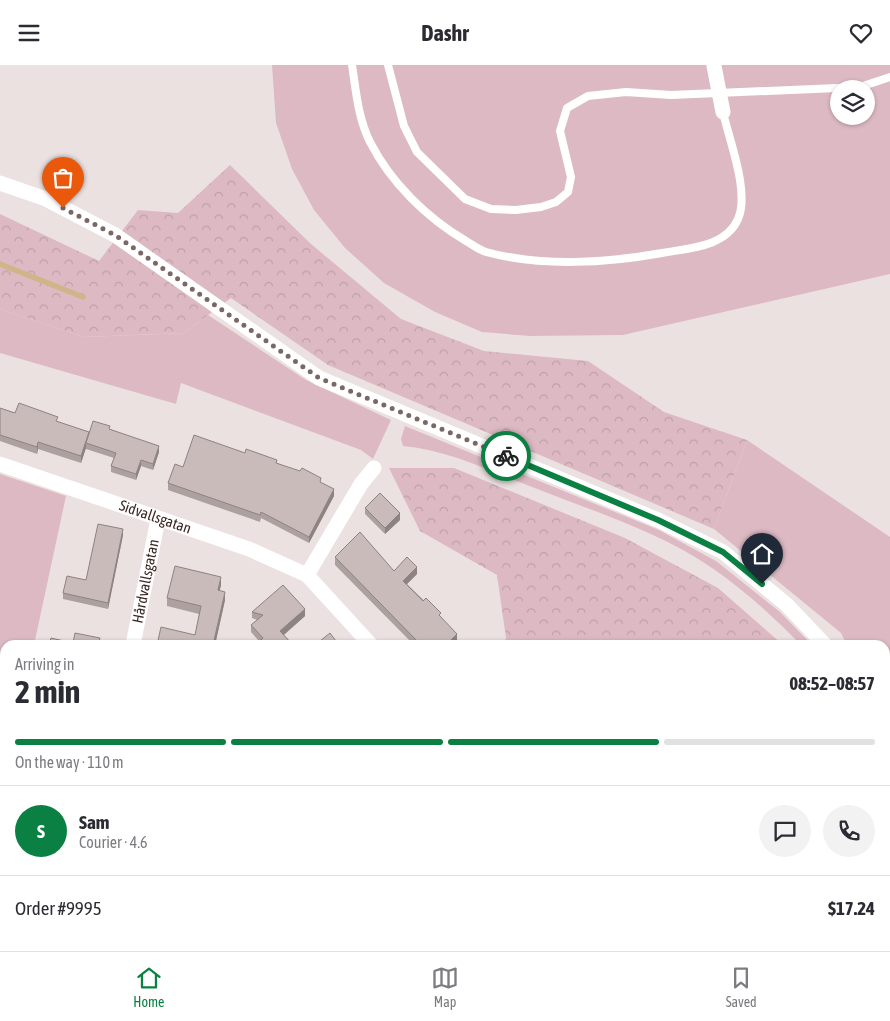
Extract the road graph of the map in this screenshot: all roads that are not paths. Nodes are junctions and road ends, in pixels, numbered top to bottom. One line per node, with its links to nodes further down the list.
1 (352, 65): 5 (lane)
2 (388, 65): 4 (lane)
3 (713, 66): 5 (street, bridge)
4 (890, 77)
5 (722, 112)
6 (0, 183): 13 (street)
7 (0, 464): 9 (street, Sidvallsgatan)
8 (374, 467): 10 (street)
9 (158, 519): 10 (street, Sidvallsgatan); 11 (street, Hårdvallsgatan)
10 (307, 575): 12 (street, Sidvallsgatan)
11 (134, 640)
12 (367, 640)
13 (820, 640)

